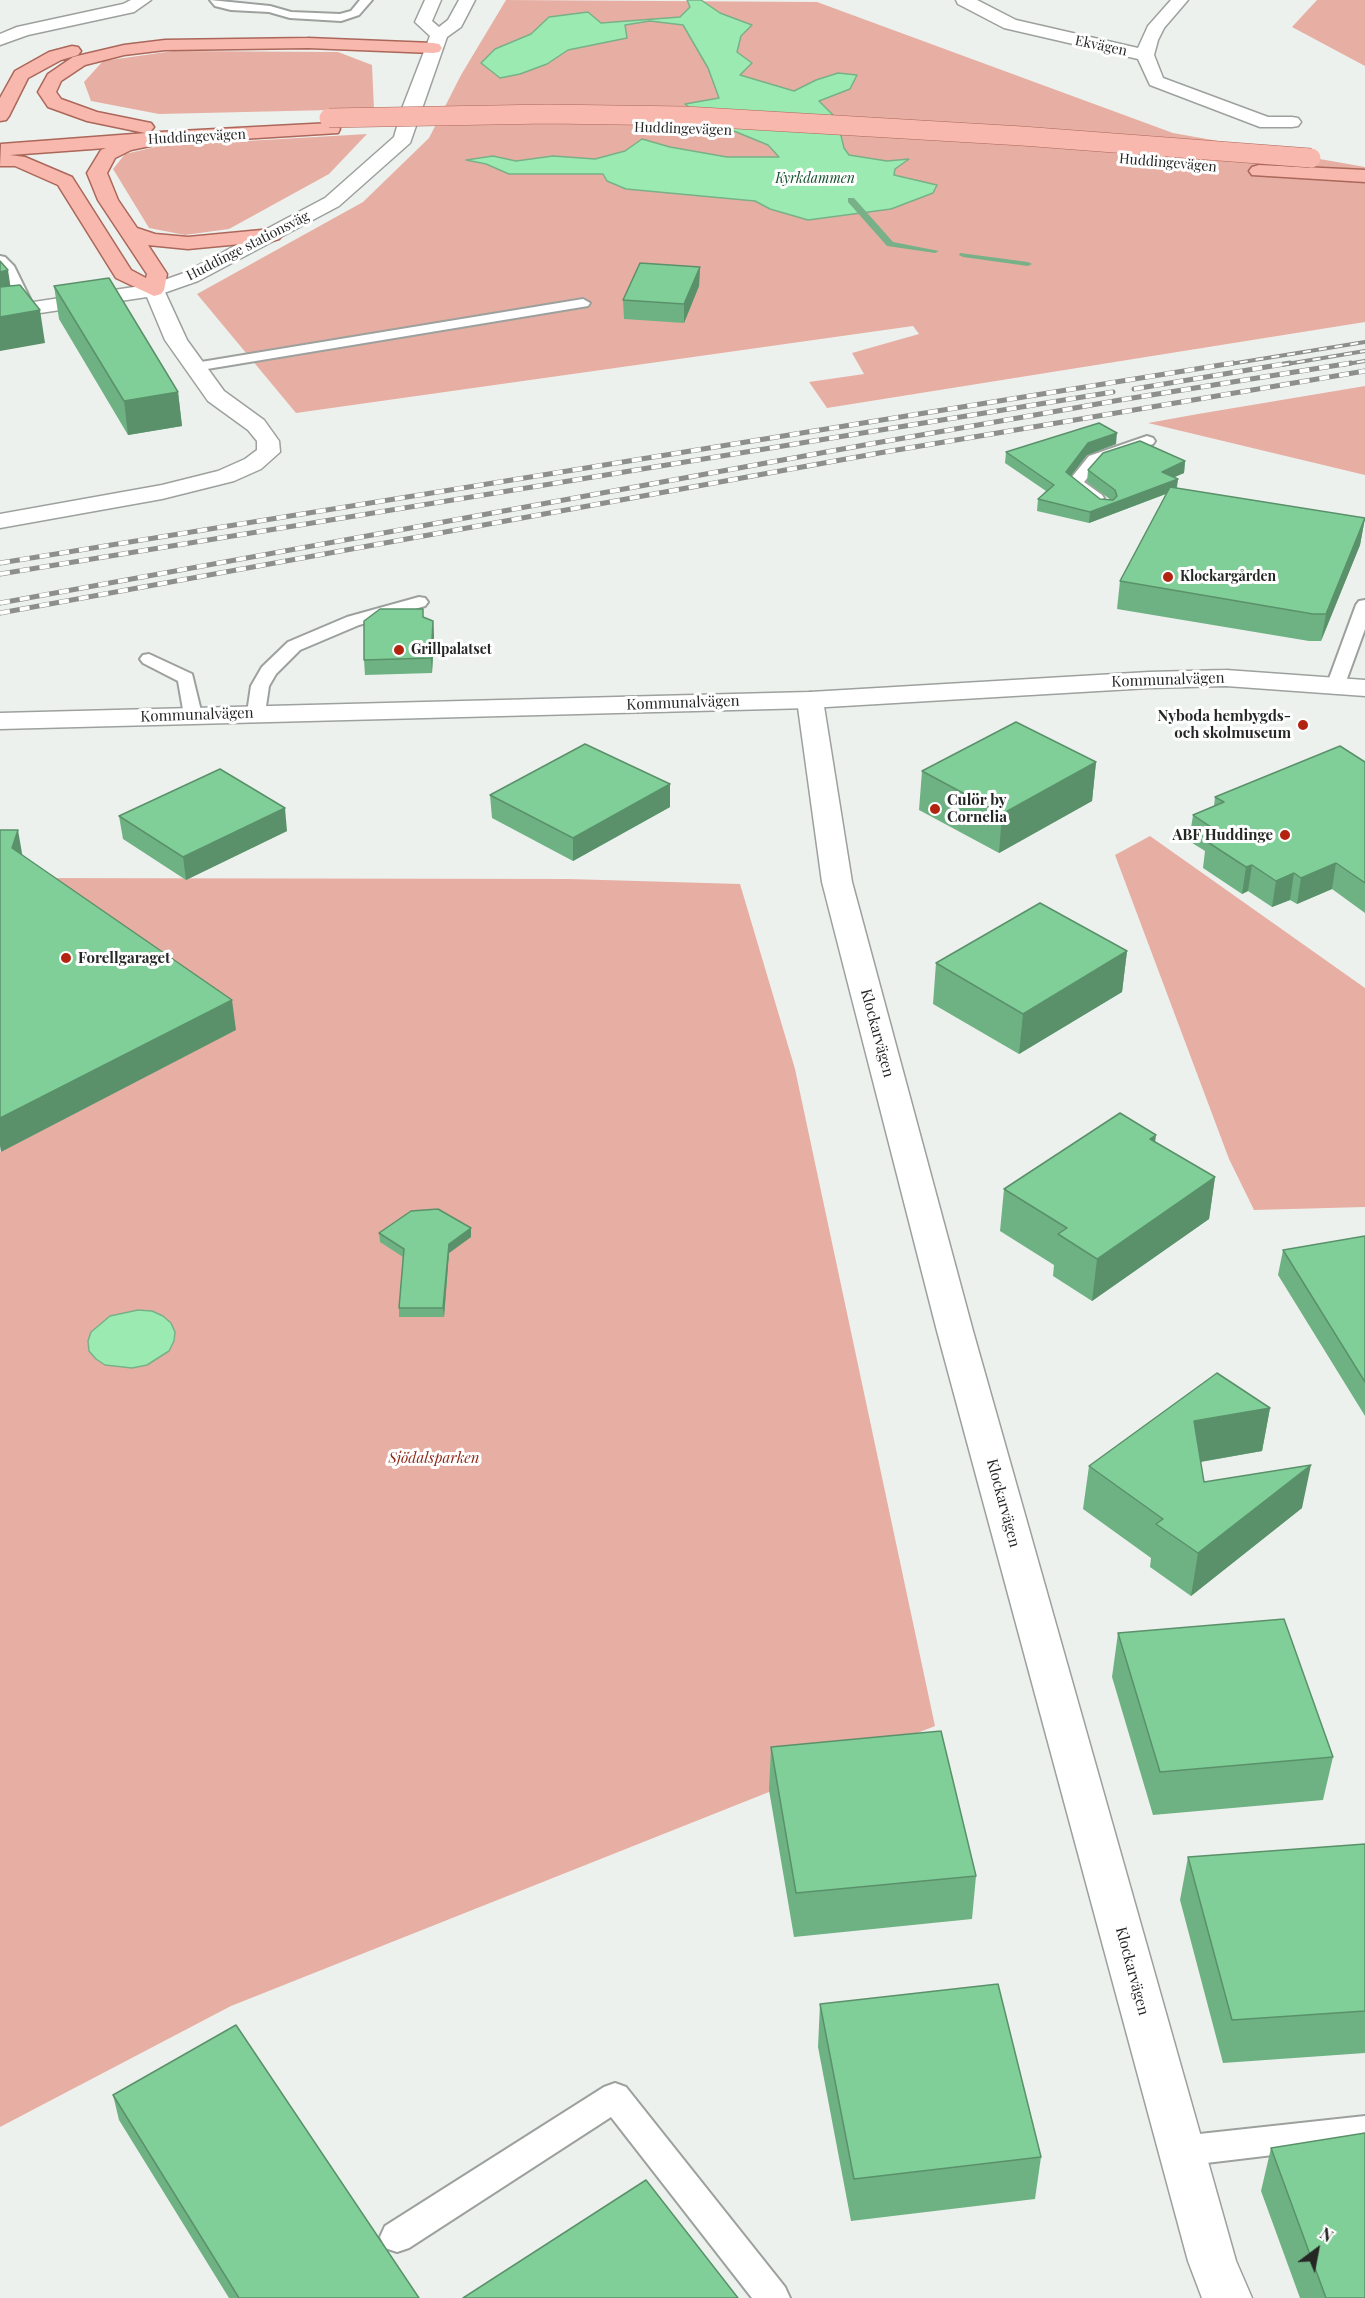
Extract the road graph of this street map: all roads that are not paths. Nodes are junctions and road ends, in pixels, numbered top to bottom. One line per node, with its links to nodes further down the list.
1 (143, 0): 8 (street)
2 (216, 0): 3 (lane)
3 (366, 0)
4 (433, 0): 9 (street)
5 (467, 0): 9 (street, Huddinge stationsväg)
6 (964, 0): 10 (street, Ekvägen)
7 (1180, 0): 10 (street)
8 (0, 40)
9 (436, 41): 11 (main road); 14 (main road); 21 (street, Huddinge stationsväg)
10 (1145, 55): 12 (street, Ekvägen)
11 (0, 116)
12 (1292, 122)
13 (330, 124): 14 (main road, Huddingevägen); 18 (main road, Huddingevägen, bridge); 19 (main road, Huddingevägen)
14 (153, 133): 15 (main road, Huddingevägen); 16 (main road, Huddingevägen); 20 (main road)
15 (0, 139)
16 (0, 150)
17 (0, 159): 23 (main road)
18 (1365, 162)
19 (1365, 176)
20 (132, 233): 21 (main road); 23 (main road)
21 (272, 235): 23 (street, Huddinge stationsväg)
22 (0, 260): 25 (lane)
23 (154, 290): 25 (street, Huddinge stationsväg); 27 (street)
24 (583, 303): 27 (lane)
25 (28, 309): 26 (street, Huddinge stationsväg)
26 (0, 313)
27 (195, 368): 30 (street)
28 (1147, 441): 29 (lane)
29 (1106, 506)
30 (0, 521)
31 (419, 602): 37 (lane)
32 (1365, 606): 34 (lane)
33 (149, 659): 38 (lane)
34 (1336, 684): 35 (street, Kommunalvägen); 36 (street, Kommunalvägen)
35 (1365, 688)
36 (810, 700): 37 (street, Kommunalvägen); 41 (street, Klockarvägen)
37 (255, 713): 38 (street, Kommunalvägen)
38 (193, 715): 39 (street, Kommunalvägen)
39 (0, 722)
40 (1365, 2130): 41 (lane)
41 (1181, 2151): 44 (street, Klockarvägen)
42 (397, 2237): 43 (lane)
43 (773, 2298)
44 (1227, 2298)

